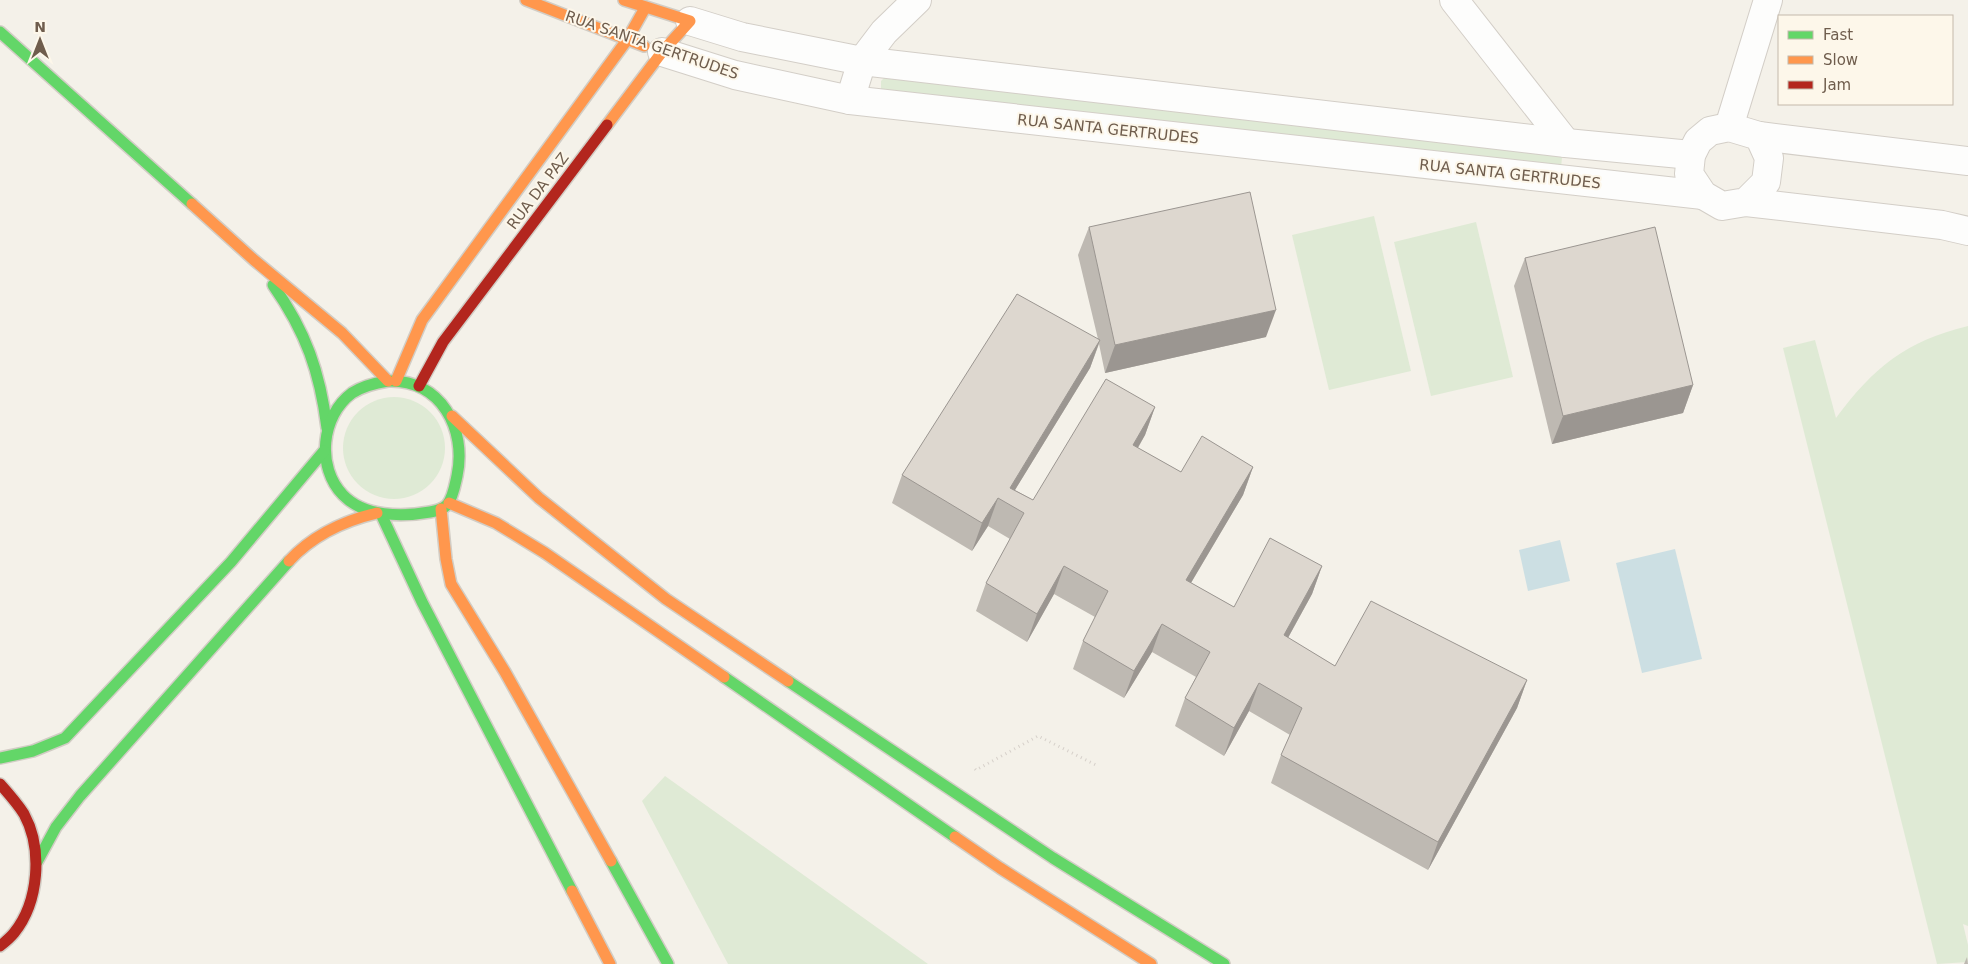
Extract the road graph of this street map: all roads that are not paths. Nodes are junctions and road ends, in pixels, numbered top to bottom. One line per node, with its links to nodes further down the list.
1 (526, 0): 9 (street, RUA SANTA GERTRUDES)
2 (624, 0): 6 (street)
3 (1454, 0): 15 (street)
4 (1768, 0): 13 (street)
5 (913, 1): 11 (street)
6 (645, 8): 7 (street); 9 (street, RUA DA PAZ)
7 (690, 21): 10 (street, RUA DA PAZ); 11 (street)
8 (0, 32): 21 (street)
9 (627, 40): 10 (street, RUA SANTA GERTRUDES); 22 (street, RUA DA PAZ)
10 (662, 52): 12 (street, RUA SANTA GERTRUDES); 23 (street, RUA DA PAZ)
11 (862, 61): 12 (street); 15 (street)
12 (850, 100): 18 (street, RUA SANTA GERTRUDES)
13 (1729, 127): 14 (street); 16 (street)
14 (1759, 136): 17 (street); 19 (street)
15 (1566, 143): 16 (street)
16 (1691, 156): 18 (street)
17 (1968, 161)
18 (1703, 195): 19 (street)
19 (1746, 202): 20 (street)
20 (1968, 230)
21 (254, 260): 22 (street); 25 (street)
22 (392, 381): 23 (street); 25 (street)
23 (419, 386): 24 (street)
24 (452, 416): 27 (street); 36 (street)
25 (327, 428): 26 (street)
26 (324, 450): 28 (street); 29 (street)
27 (445, 506): 28 (street); 34 (street); 35 (street)
28 (379, 513): 31 (street); 33 (street)
29 (0, 758)
30 (0, 784): 31 (street)
31 (37, 862): 32 (street)
32 (0, 946)
33 (610, 964)
34 (668, 964)
35 (1151, 964)
36 (1224, 964)

